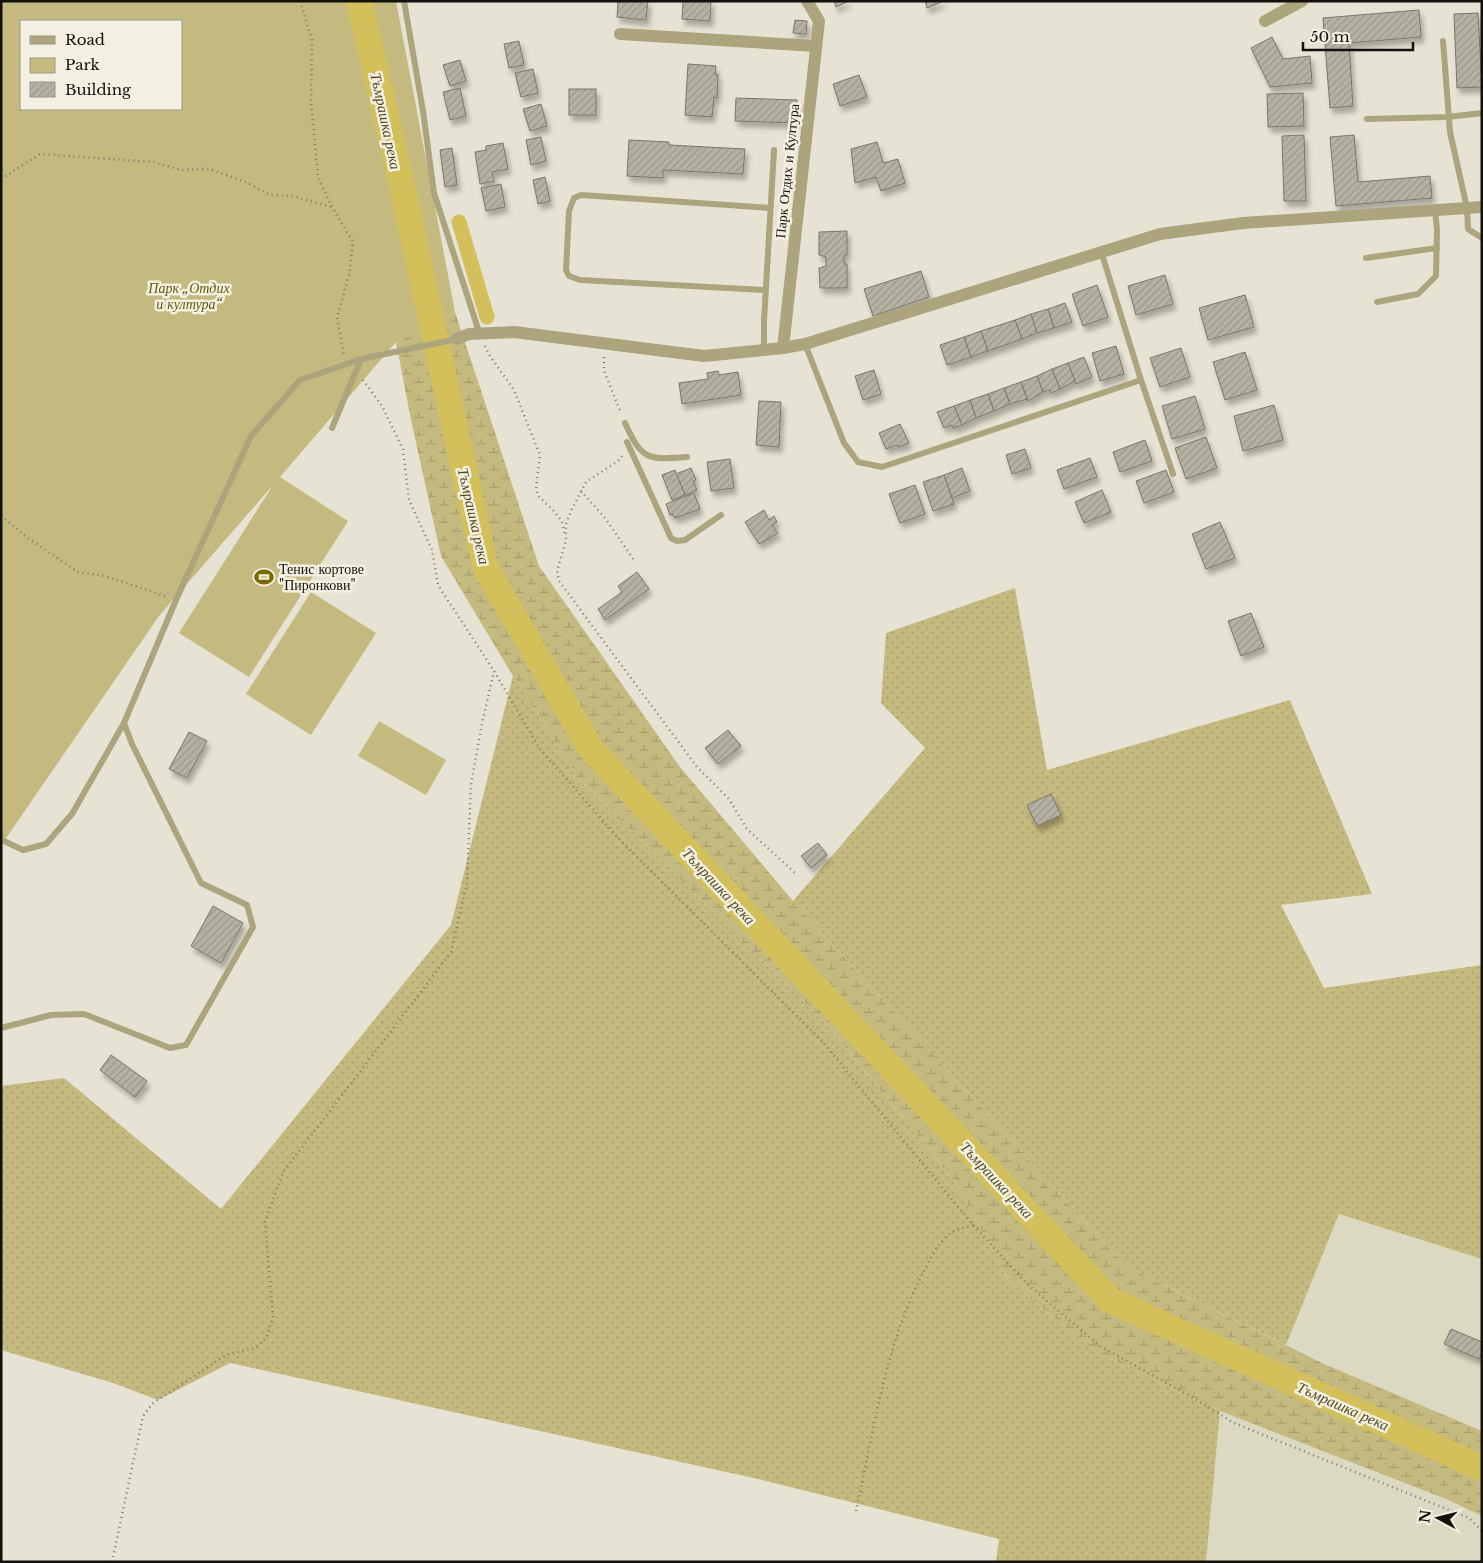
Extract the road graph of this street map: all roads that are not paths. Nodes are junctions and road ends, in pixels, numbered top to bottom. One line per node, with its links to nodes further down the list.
1 (404, 1): 22 (lane)
2 (807, 1): 7 (street, Парк Отдих и Култура)
3 (1302, 1): 4 (street)
4 (1265, 21)
5 (620, 34): 7 (street)
6 (1443, 41): 9 (lane)
7 (816, 46): 25 (street, Парк Отдих и Култура)
8 (1482, 113): 9 (lane)
9 (1448, 117): 10 (lane); 14 (lane)
10 (1367, 119)
11 (774, 150): 13 (lane)
12 (1482, 207): 14 (street)
13 (770, 208): 20 (lane); 20 (lane)
14 (1467, 208): 15 (street); 16 (lane)
15 (1435, 210): 17 (lane); 18 (street)
16 (1482, 238)
17 (1436, 248): 19 (lane); 21 (lane)
18 (1101, 251): 24 (street); 28 (lane)
19 (1366, 258)
20 (765, 290): 26 (lane)
21 (1378, 302)
22 (480, 335): 23 (street); 26 (street)
23 (457, 339): 27 (lane)
24 (805, 344): 25 (street); 28 (lane)
25 (783, 348): 26 (street)
26 (764, 349)
27 (361, 359): 30 (lane); 35 (lane)
28 (1141, 380): 33 (lane)
29 (624, 423): 32 (lane)
30 (332, 428)
31 (627, 442): 34 (lane)
32 (686, 457)
33 (1173, 474)
34 (721, 515)
35 (124, 723): 36 (lane); 37 (lane)
36 (4, 841)
37 (1, 1028)

